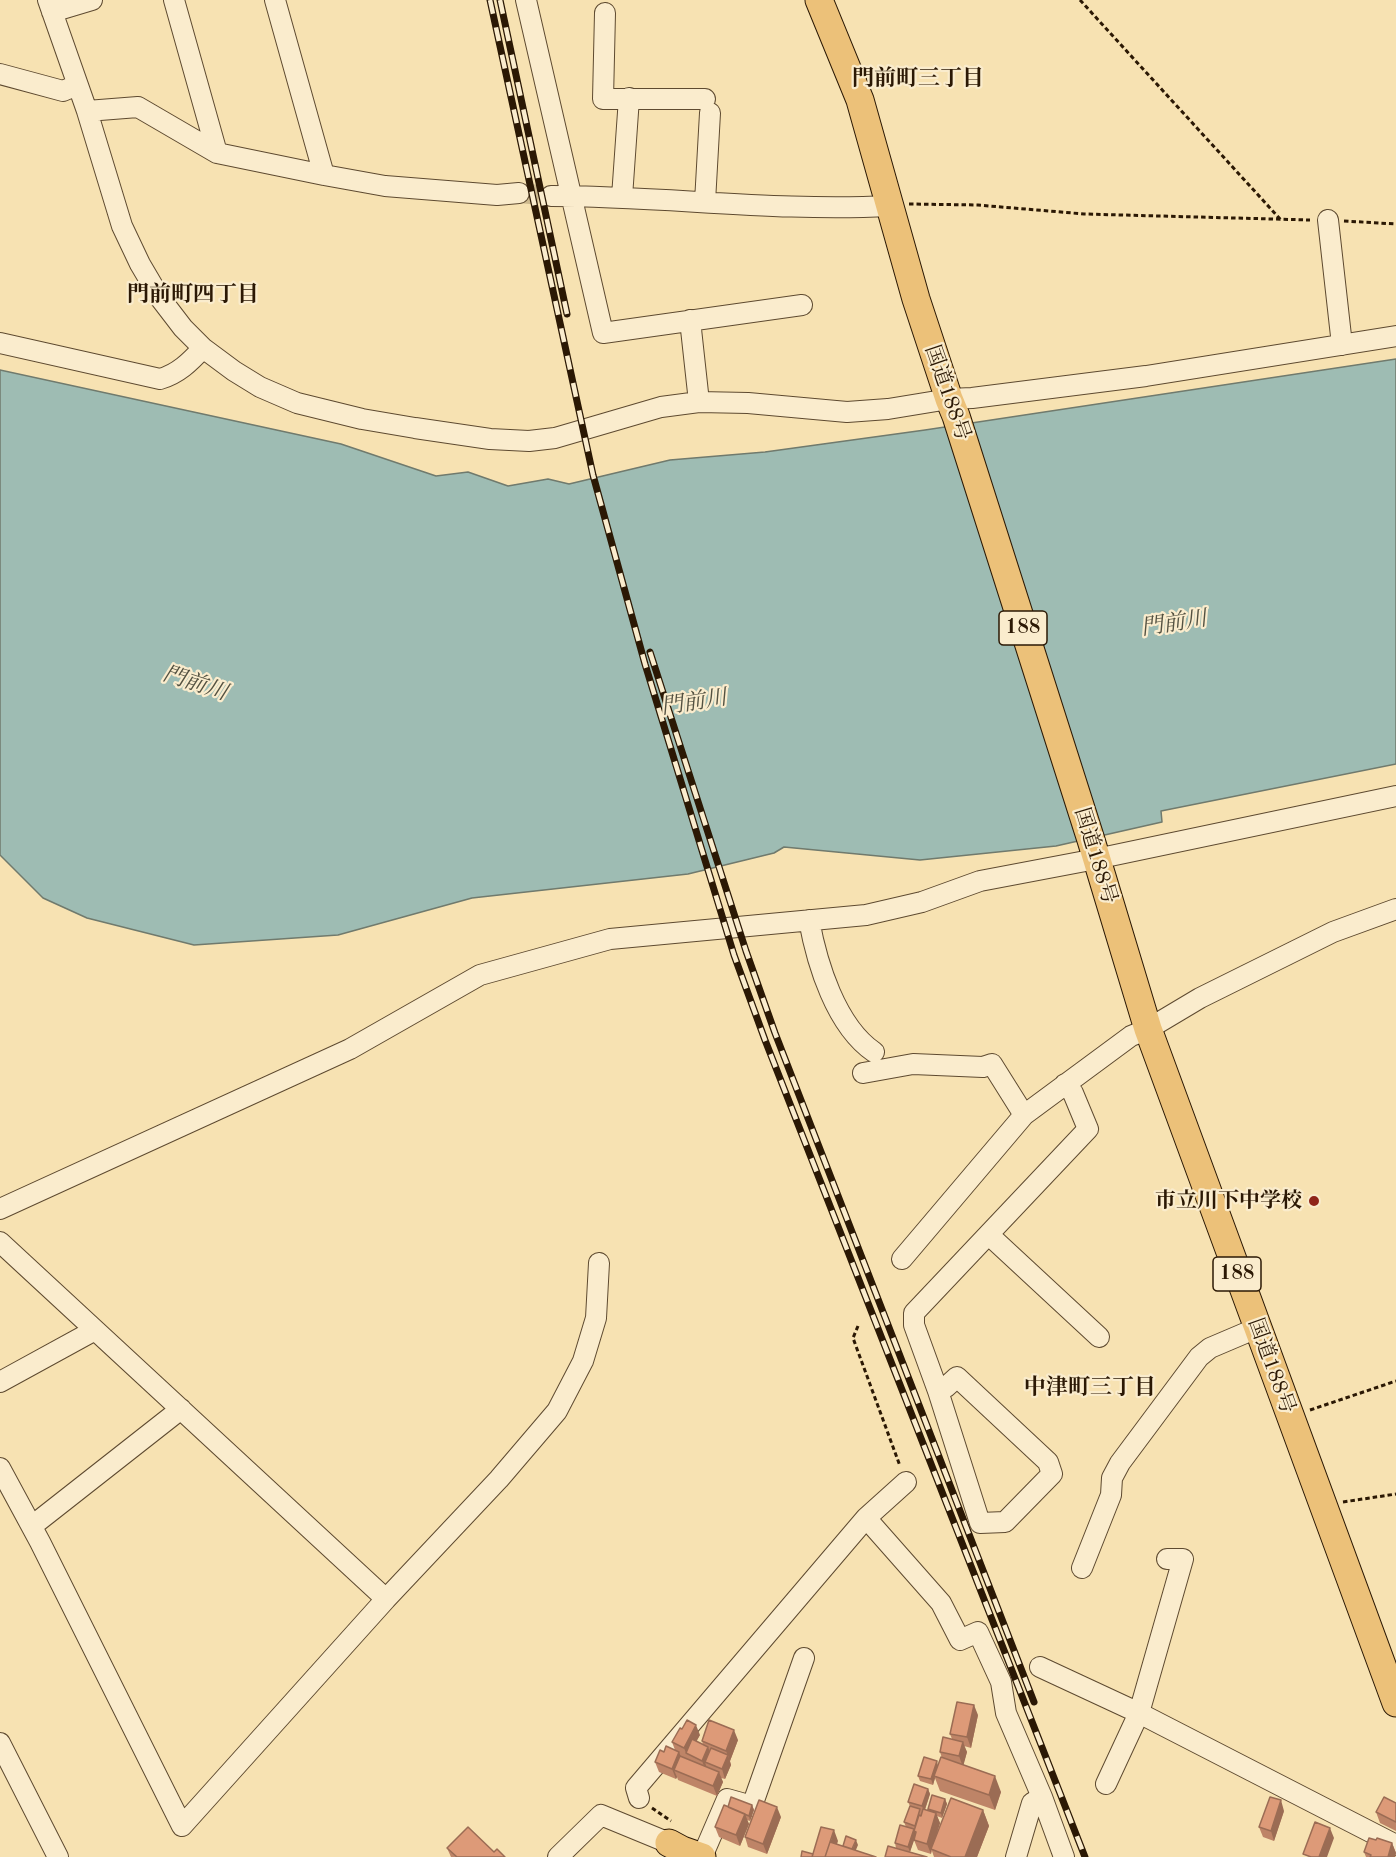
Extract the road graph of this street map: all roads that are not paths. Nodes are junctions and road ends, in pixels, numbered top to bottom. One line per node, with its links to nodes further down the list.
1 (92, 0): 6 (street)
2 (174, 0): 12 (street)
3 (274, 0): 13 (street)
4 (526, 0): 16 (street)
5 (819, 0): 19 (highway, 国道188号 / 188)
6 (50, 6): 9 (street)
7 (605, 13): 10 (street)
8 (0, 74): 9 (street)
9 (77, 85): 11 (street)
10 (629, 98): 17 (street); 18 (street)
11 (87, 111): 12 (street); 26 (street)
12 (217, 153): 13 (street)
13 (324, 175): 14 (street)
14 (519, 193)
15 (551, 196): 16 (street)
16 (572, 196): 17 (street); 22 (street)
17 (622, 197): 18 (street)
18 (705, 202): 19 (street)
19 (890, 206): 28 (highway, 国道188号 / 188)
20 (1328, 220): 25 (street)
21 (802, 305): 22 (street)
22 (690, 320): 27 (street)
23 (1396, 336): 25 (street)
24 (0, 342): 26 (street)
25 (1342, 345): 28 (street)
26 (203, 348): 27 (street)
27 (699, 402): 28 (street)
28 (952, 407): 30 (highway, 国道188号 / 188)
29 (1396, 796): 30 (street)
30 (1093, 850): 32 (street); 33 (highway, 国道188号 / 188)
31 (1396, 909): 33 (street)
32 (809, 920): 34 (street); 38 (street)
33 (1148, 1029): 36 (street); 43 (highway, 国道188号 / 188)
34 (874, 1052)
35 (863, 1073): 37 (street)
36 (1065, 1084): 37 (street); 39 (street)
37 (1024, 1115): 41 (street)
38 (0, 1209)
39 (989, 1235): 45 (street); 47 (street)
40 (0, 1242): 44 (street)
41 (902, 1259)
42 (599, 1263): 55 (street)
43 (1257, 1328): 54 (street); 58 (highway, 国道188号 / 188)
44 (95, 1330): 46 (street); 48 (street)
45 (1099, 1337)
46 (0, 1382)
47 (939, 1391): 47 (street)
48 (181, 1409): 52 (street); 55 (street)
49 (0, 1468): 52 (street)
50 (906, 1482): 51 (street)
51 (866, 1518): 62 (street); 63 (street)
52 (32, 1527): 55 (street)
53 (1167, 1559): 59 (street)
54 (1082, 1568)
55 (386, 1599)
56 (804, 1658): 65 (street)
57 (1040, 1667): 59 (street)
58 (1396, 1703)
59 (1139, 1713): 61 (street); 64 (street)
60 (0, 1743): 66 (street)
61 (1106, 1784)
62 (1041, 1797): 68 (street); 69 (street)
63 (639, 1798)
64 (1396, 1845)
65 (687, 1853): 67 (street)
66 (58, 1857)
67 (558, 1857)
68 (1016, 1857)
69 (1064, 1857)

